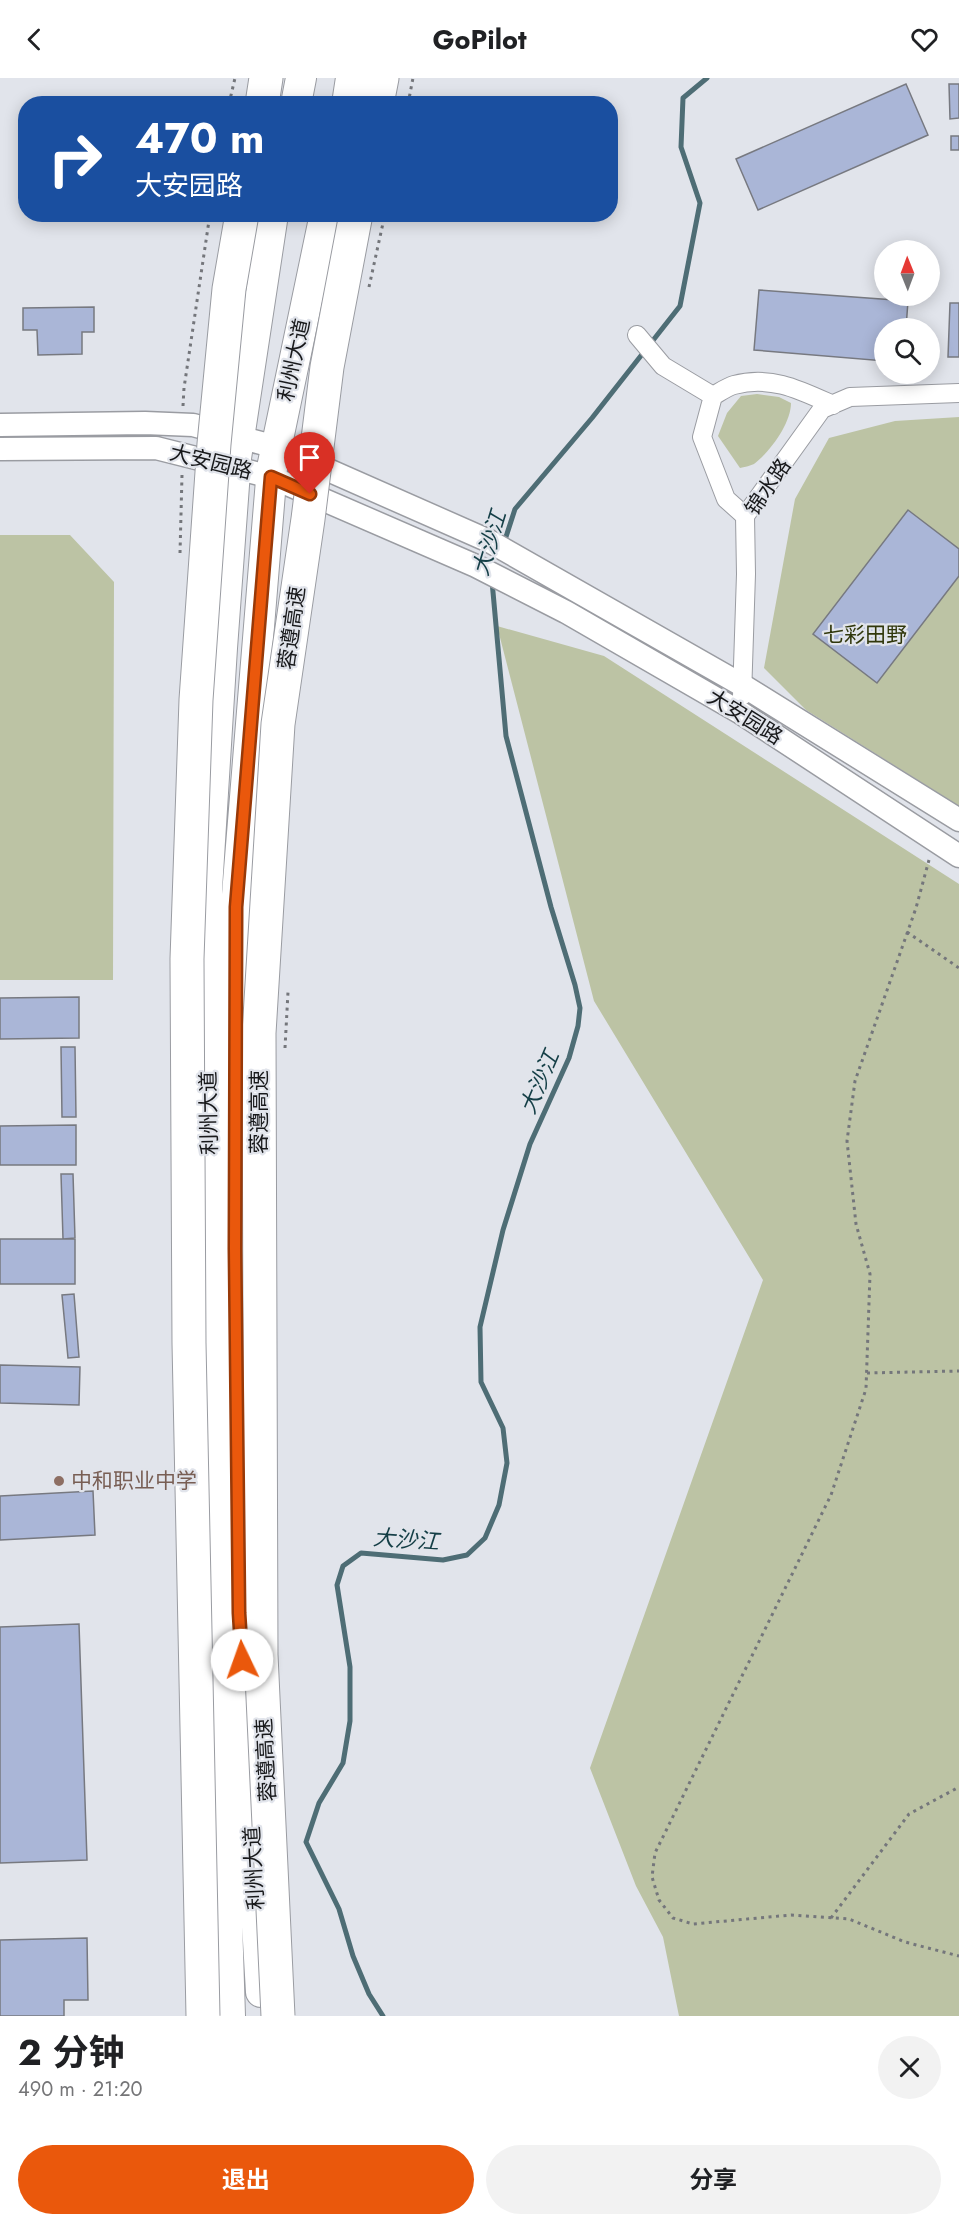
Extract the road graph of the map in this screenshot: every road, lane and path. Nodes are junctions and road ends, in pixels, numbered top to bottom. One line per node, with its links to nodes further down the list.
1 (235, 78): 7 (path)
2 (266, 78): 8 (highway)
3 (301, 78): 9 (highway)
4 (351, 78): 10 (highway)
5 (382, 78): 11 (highway)
6 (413, 78): 12 (path)
7 (231, 96)
8 (263, 96)
9 (298, 96)
10 (348, 96)
11 (379, 96)
12 (410, 96)
13 (241, 222): 44 (highway, bridge)
14 (272, 222): 24 (highway, 利州大道)
15 (323, 222): 25 (highway, 利州大道)
16 (354, 222): 47 (highway, 蓉遵高速, bridge)
17 (382, 222): 18 (path)
18 (368, 295)
19 (638, 335): 21 (street)
20 (959, 393): 22 (street, 锦水路)
21 (713, 396): 22 (street); 29 (street)
22 (833, 405): 29 (street, 锦水路)
23 (0, 425): 24 (street)
24 (239, 437): 25 (street); 27 (highway, 利州大道)
25 (276, 447): 28 (highway, 利州大道); 30 (street)
26 (0, 449): 27 (street, 大安园路)
27 (235, 468): 28 (street, 大安园路); 45 (highway, 利州大道)
28 (271, 477): 31 (street, 大安园路); 46 (highway, 利州大道)
29 (745, 516): 30 (street, 锦水路)
30 (742, 685): 31 (street, 锦水路); 32 (street)
31 (741, 713): 33 (street, 大安园路)
32 (959, 820)
33 (934, 841): 34 (street, 大安园路); 35 (path)
34 (959, 856)
35 (908, 932): 36 (path); 40 (path)
36 (959, 968)
37 (288, 988): 38 (path)
38 (285, 1059)
39 (959, 1371): 40 (path)
40 (867, 1373): 42 (path)
41 (959, 1787): 42 (path)
42 (831, 1918): 43 (path)
43 (959, 1956)
44 (203, 2016)
45 (230, 2016)
46 (262, 2016)
47 (278, 2016)

